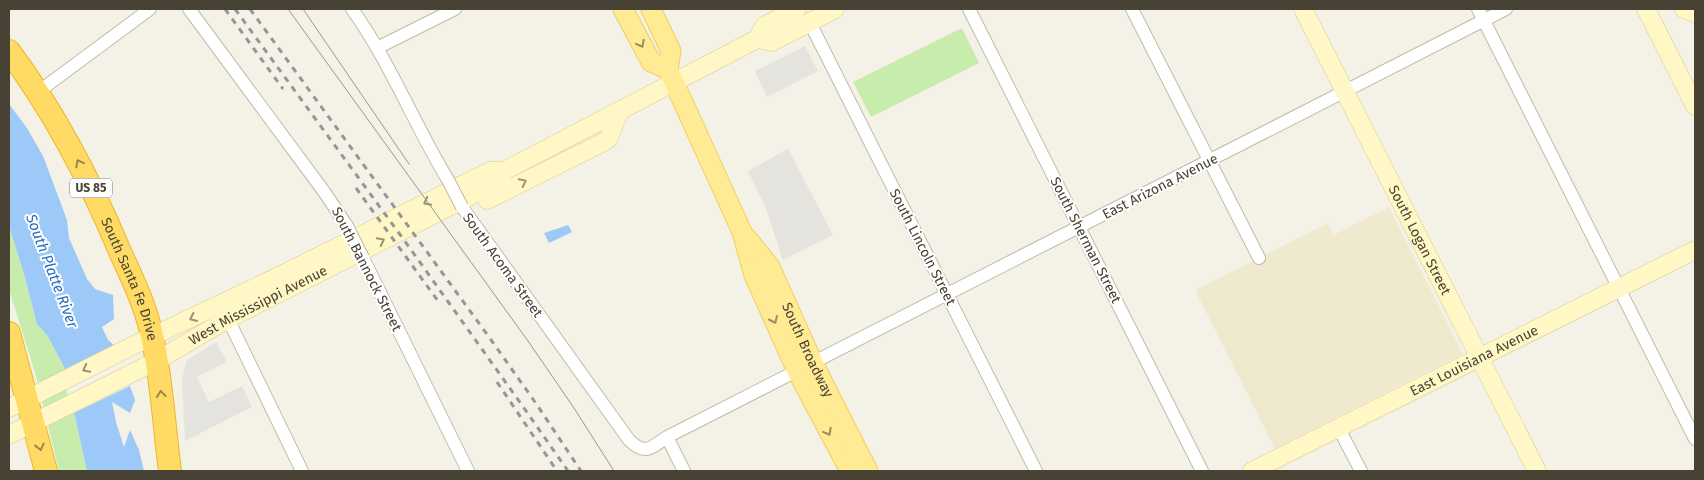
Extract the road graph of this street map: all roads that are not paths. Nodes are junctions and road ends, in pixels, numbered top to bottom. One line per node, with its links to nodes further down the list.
1 (150, 9): 23 (street)
2 (189, 9): 52 (street, South Bannock Street, bridge)
3 (352, 9): 19 (street, South Acoma Street)
4 (455, 9): 19 (street)
5 (623, 9): 21 (main road, one-way to 21)
6 (651, 9): 21 (main road, South Broadway)
7 (797, 9): 18 (main road)
8 (835, 9): 17 (main road)
9 (969, 9): 29 (street, South Sherman Street)
10 (1132, 9): 26 (street)
11 (1303, 9): 22 (main road, South Logan Street)
12 (1506, 9): 16 (street, East Arizona Avenue)
13 (1646, 9): 24 (main road)
14 (1684, 9): 15 (main road)
15 (1695, 13)
16 (1481, 14): 22 (street, East Arizona Avenue); 34 (street)
17 (806, 16): 18 (main road); 35 (street, South Lincoln Street)
18 (765, 40): 21 (main road, West Mississippi Avenue)
19 (378, 48): 28 (street, South Acoma Street, bridge)
20 (9, 51): 23 (highway, South Santa Fe Drive / US 85)
21 (671, 76): 25 (main road, West Mississippi Avenue); 30 (main road, South Broadway)
22 (1345, 91): 26 (street, East Arizona Avenue); 39 (main road, South Logan Street)
23 (38, 92): 38 (highway, South Santa Fe Drive / US 85, one-way to 23)
24 (1695, 106)
25 (619, 110): 27 (main road, West Mississippi Avenue); 28 (main road, one-way to 25)
26 (1209, 160): 29 (street, East Arizona Avenue); 32 (street)
27 (504, 171): 33 (main road, West Mississippi Avenue, one-way to 33); 36 (main road, West Mississippi Avenue, one-way to 27)
28 (463, 209): 47 (street, South Acoma Street)
29 (1080, 227): 35 (street, East Arizona Avenue); 57 (street, South Sherman Street)
30 (742, 232): 41 (main road, South Broadway); 42 (main road, South Broadway, one-way to 42)
31 (1695, 250): 34 (main road, East Louisiana Avenue)
32 (1259, 258)
33 (308, 262): 36 (main road); 38 (main road, West Mississippi Avenue, one-way to 38)
34 (1618, 289): 39 (main road, East Louisiana Avenue); 48 (street)
35 (947, 295): 41 (street, East Arizona Avenue); 56 (street, South Lincoln Street)
36 (228, 319): 40 (main road, West Mississippi Avenue); 51 (street)
37 (9, 333): 43 (highway)
38 (152, 336): 40 (highway, South Santa Fe Drive / US 85); 43 (main road, West Mississippi Avenue, one-way to 43)
39 (1479, 357): 45 (main road, East Louisiana Avenue); 60 (main road, South Logan Street)
40 (156, 361): 44 (main road, West Mississippi Avenue); 50 (highway, South Santa Fe Drive / US 85, one-way to 40)
41 (814, 363): 42 (street, East Arizona Avenue); 55 (main road, South Broadway)
42 (797, 371): 47 (street, East Arizona Avenue); 54 (main road, South Broadway, one-way to 54)
43 (26, 399): 44 (highway)
44 (41, 419): 46 (main road, West Mississippi Avenue); 49 (highway, one-way to 49)
45 (1338, 427): 58 (main road, East Louisiana Avenue); 59 (street)
46 (9, 435)
47 (667, 437): 53 (street)
48 (1695, 439)
49 (46, 471)
50 (170, 471)
51 (302, 471)
52 (468, 471)
53 (684, 471)
54 (850, 471)
55 (868, 471)
56 (1036, 471)
57 (1202, 471)
58 (1252, 471)
59 (1361, 471)
60 (1538, 471)

